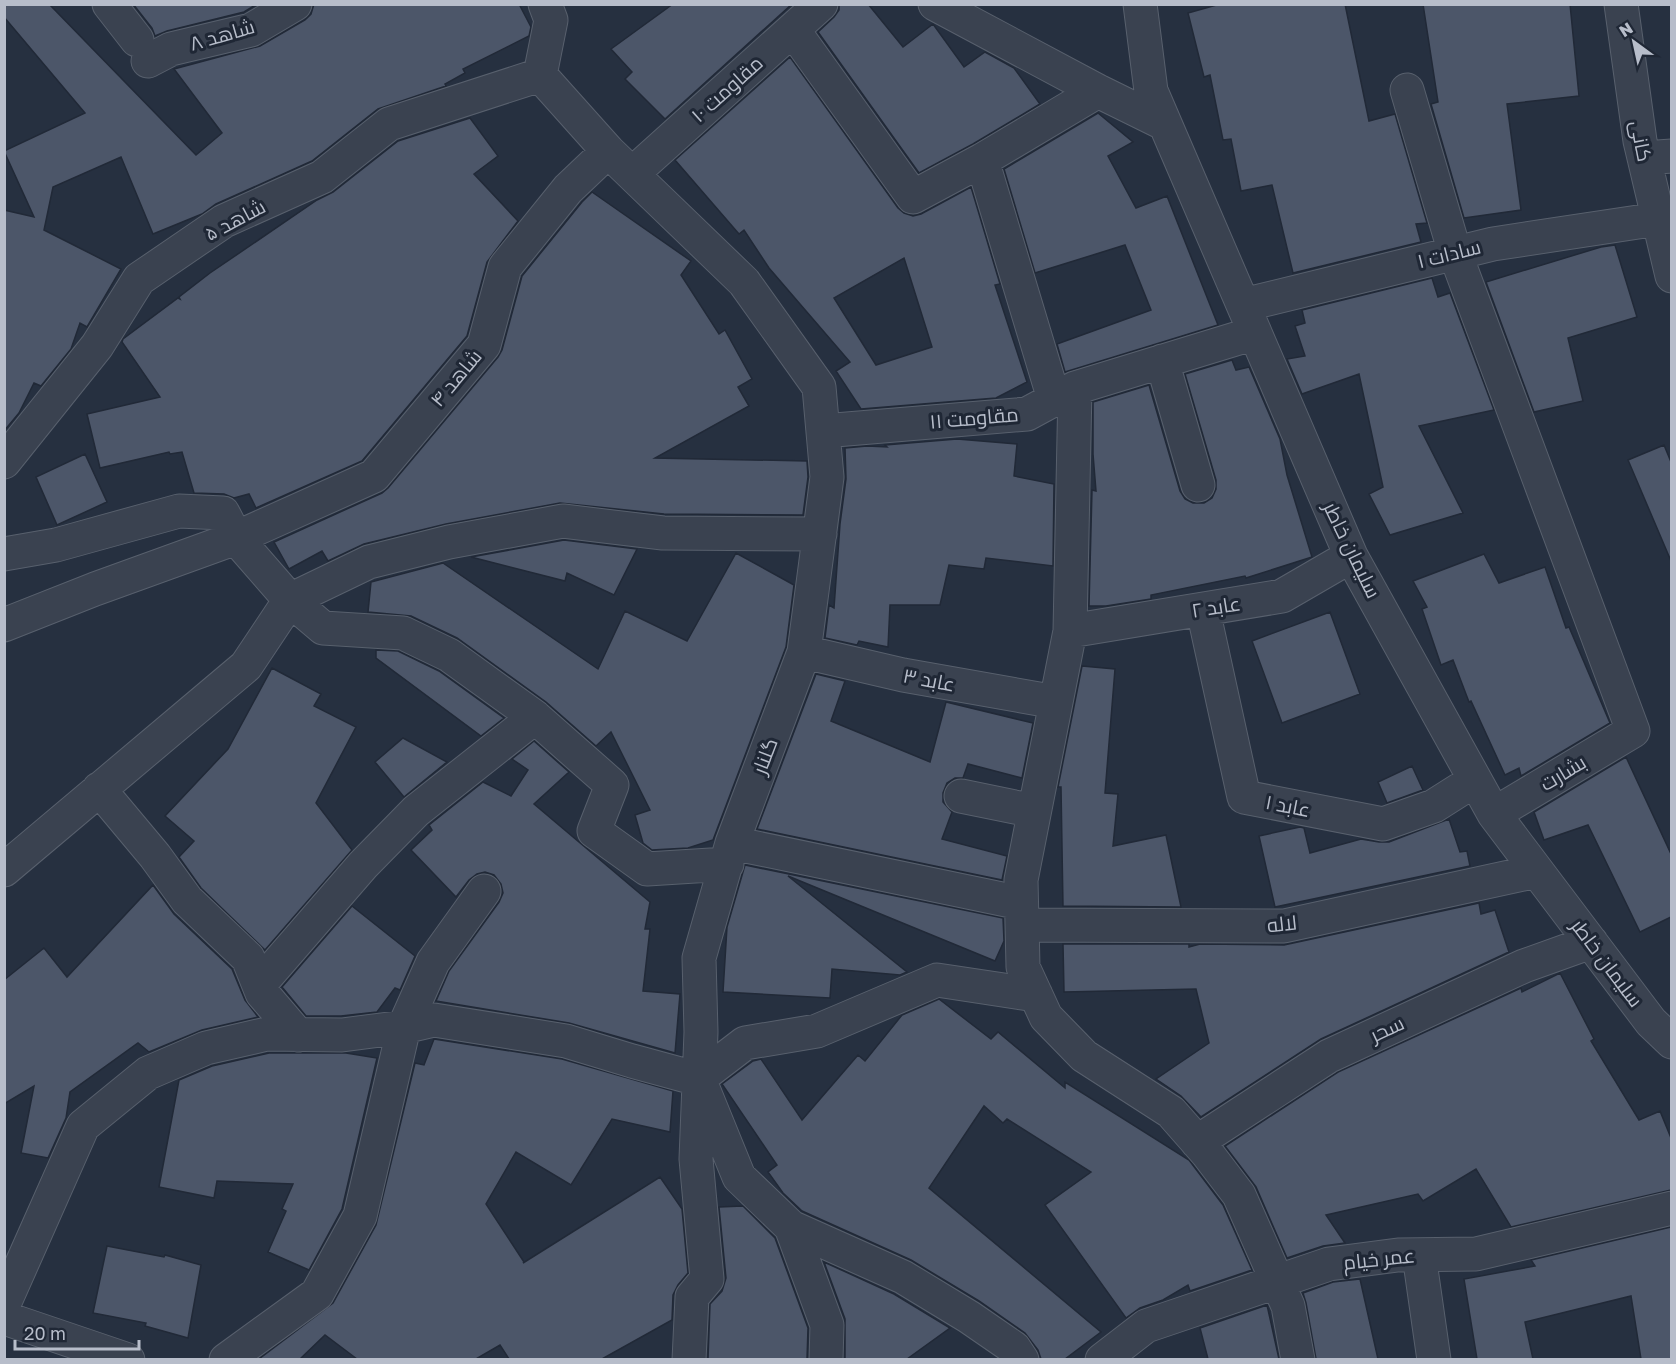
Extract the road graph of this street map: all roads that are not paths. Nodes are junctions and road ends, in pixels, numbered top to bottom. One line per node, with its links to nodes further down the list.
1 (109, 4): 2 (street, شاهد ۸)
2 (295, 4)
3 (821, 4): 8 (street, مقاومت ۱۰)
4 (935, 4): 11 (street)
5 (1140, 4): 12 (street, سلیمان خاطر)
6 (1621, 4): 14 (street, کانی)
7 (556, 10): 9 (street)
8 (793, 30): 15 (street); 16 (street, مقاومت ۱۰)
9 (540, 75): 13 (street, گلنار); 24 (street, شاهد ۵)
10 (1407, 90): 18 (street)
11 (1098, 92): 12 (street); 15 (street)
12 (1165, 124): 20 (street, سلیمان خاطر)
13 (608, 151): 16 (street, گلنار); 27 (street, شاهد ۴)
14 (1658, 157): 17 (street, کانی)
15 (982, 160): 22 (street)
16 (632, 174): 23 (street, گلنار)
17 (1658, 219): 18 (street, سادات ۱); 19 (street, کانی)
18 (1455, 253): 20 (street, سادات ۱); 41 (street, بشارت)
19 (1671, 276)
20 (1249, 319): 21 (street, مقاومت ۱۱); 29 (street, سلیمان خاطر)
21 (1162, 361): 22 (street, مقاومت ۱۱); 25 (street)
22 (1065, 394): 23 (street, مقاومت ۱۱); 33 (street)
23 (823, 431): 26 (street, گلنار)
24 (4, 462)
25 (1198, 485)
26 (820, 534): 30 (street); 34 (street, گلنار)
27 (236, 538): 28 (street); 30 (street); 32 (street, شاهد ۴)
28 (4, 554)
29 (1351, 556): 31 (street, عابد ۲); 37 (street, سلیمان خاطر)
30 (290, 600): 36 (street); 38 (street)
31 (1203, 610): 33 (street, عابد ۲); 37 (street, عابد ۱)
32 (4, 625)
33 (1070, 631): 35 (street)
34 (804, 652): 35 (street, عابد ۳); 42 (street, گلنار)
35 (1056, 702): 40 (street)
36 (535, 717): 42 (street, لاله); 48 (street)
37 (1475, 780): 41 (street, سلیمان خاطر)
38 (99, 789): 43 (street); 48 (street)
39 (961, 796): 40 (street)
40 (1034, 811): 46 (street)
41 (1494, 814): 44 (street, سلیمان خاطر)
42 (730, 854): 46 (street, لاله); 53 (street, گلنار)
43 (4, 870)
44 (1537, 871): 46 (street, لاله); 47 (street, سلیمان خاطر)
45 (484, 891): 50 (street)
46 (1022, 914): 49 (street)
47 (1591, 942): 52 (street, سلیمان خاطر); 54 (street, سحر)
48 (259, 986): 51 (street)
49 (1036, 995): 53 (street); 54 (street)
50 (404, 1027): 51 (street); 53 (street); 62 (street)
51 (298, 1035): 59 (street)
52 (1671, 1042)
53 (698, 1078): 56 (street); 63 (street, گلنار)
54 (1197, 1142): 58 (street)
55 (1671, 1208): 57 (street, عمر خیام)
56 (791, 1227): 64 (street); 65 (street)
57 (1419, 1255): 58 (street, عمر خیام); 68 (street)
58 (1278, 1282): 66 (street, عمر خیام); 67 (street)
59 (4, 1304)
60 (4, 1318): 61 (street)
61 (128, 1359)
62 (226, 1359)
63 (689, 1359)
64 (826, 1359)
65 (1023, 1359)
66 (1102, 1359)
67 (1298, 1359)
68 (1434, 1359)

